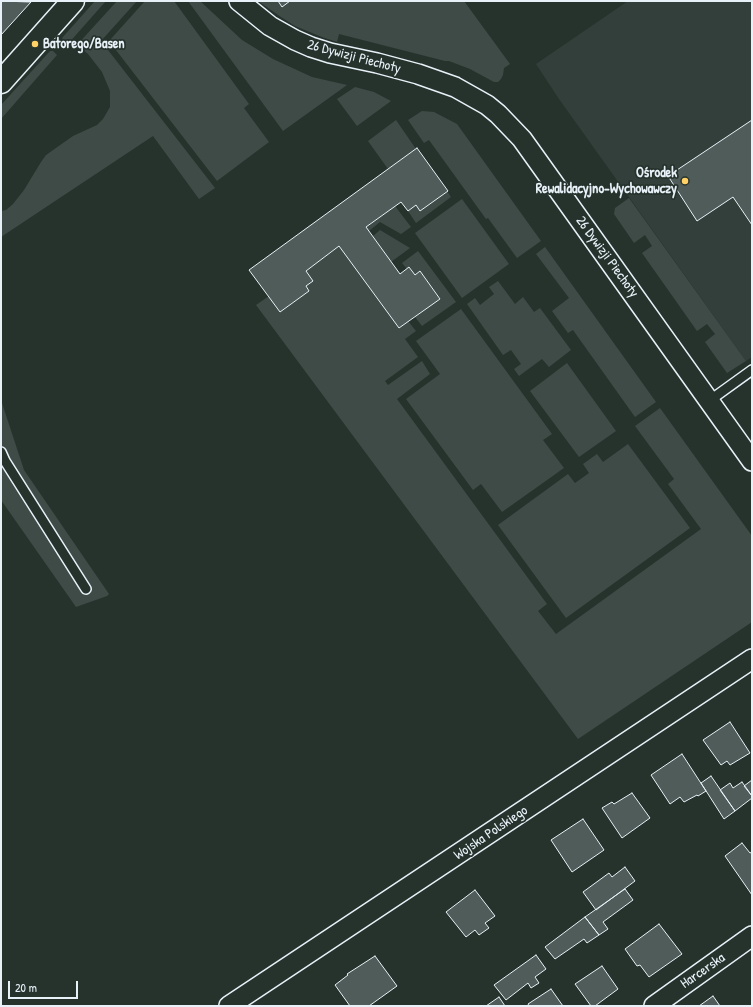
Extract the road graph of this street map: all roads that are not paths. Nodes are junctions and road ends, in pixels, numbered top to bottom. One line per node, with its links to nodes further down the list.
1 (73, 1): 3 (street)
2 (239, 1): 5 (street, 26 Dywizji Piechoty)
3 (1, 82)
4 (752, 370): 5 (lane)
5 (709, 401): 7 (street, 26 Dywizji Piechoty)
6 (1, 452): 8 (lane)
7 (752, 461)
8 (86, 589)
9 (752, 659): 11 (street, Wojska Polskiego)
10 (752, 936): 12 (street, Harcerska)
11 (229, 1006)
12 (654, 1006)

